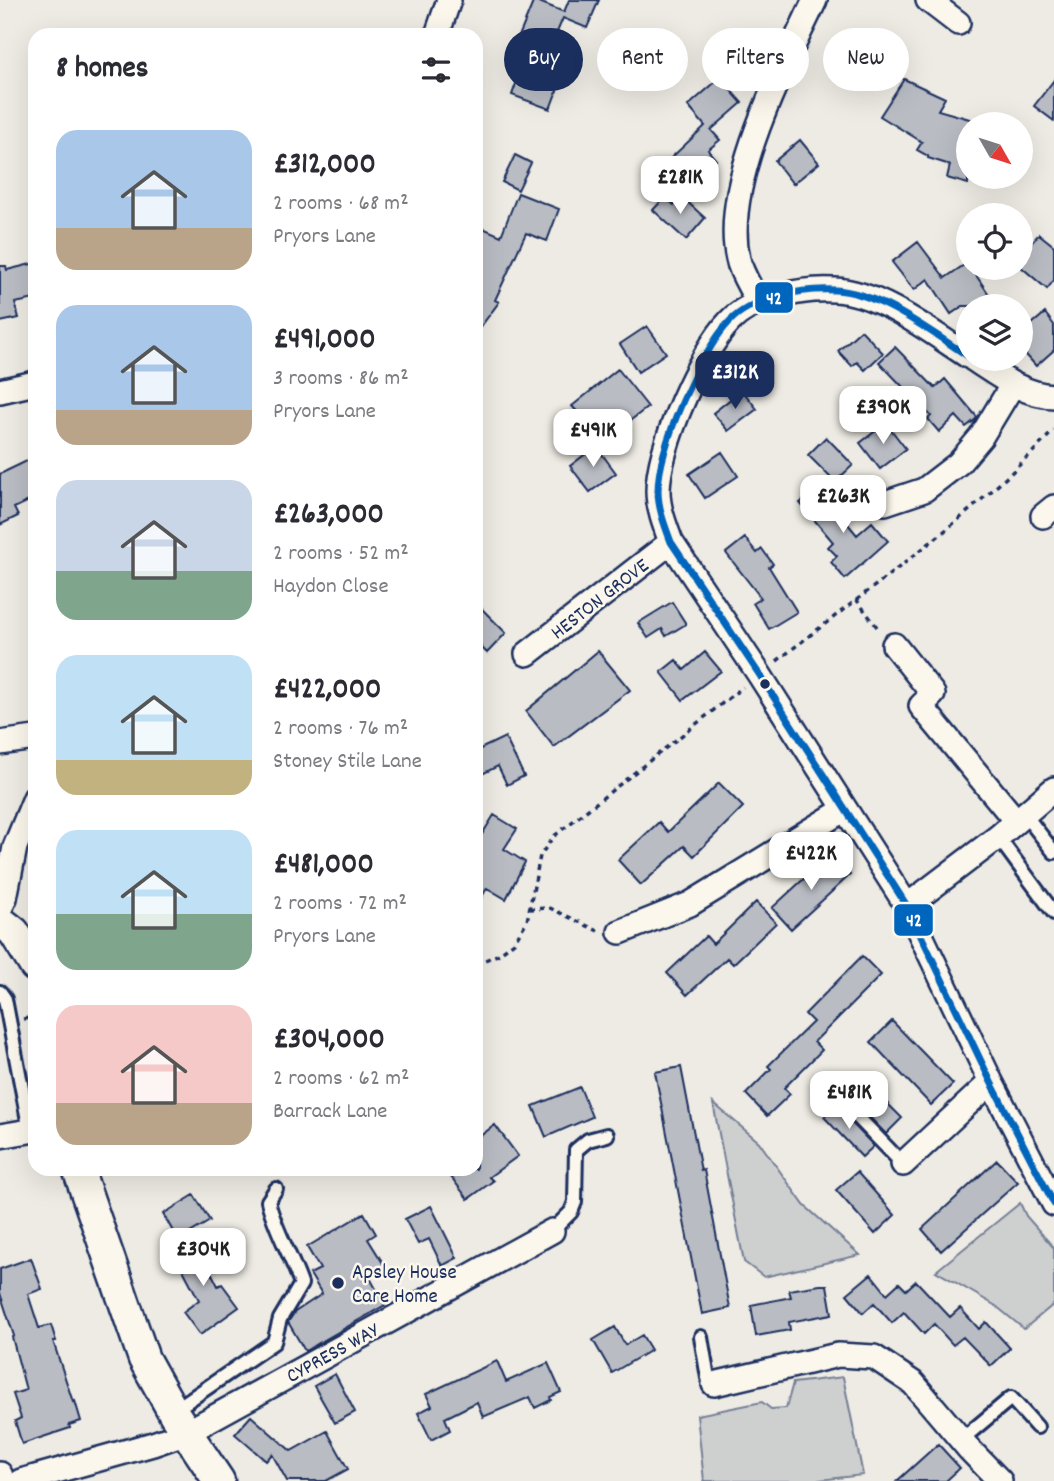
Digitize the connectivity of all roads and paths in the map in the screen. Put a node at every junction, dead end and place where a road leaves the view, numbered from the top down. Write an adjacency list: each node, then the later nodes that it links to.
1 (449, 0): 5 (street)
2 (815, 0): 6 (street)
3 (928, 0): 4 (street)
4 (958, 23)
5 (439, 28)
6 (758, 303): 7 (street); 15 (street)
7 (956, 349)
8 (992, 371): 9 (street)
9 (1013, 384): 12 (street); 14 (street)
10 (28, 385): 11 (street)
11 (0, 391)
12 (1054, 396)
13 (1054, 429): 16 (path)
14 (885, 503)
15 (671, 542): 18 (street, HESTON GROVE); 19 (street)
16 (856, 599): 17 (path); 19 (path)
17 (894, 645): 25 (street)
18 (527, 654)
19 (760, 674): 23 (street); 30 (path)
20 (28, 739): 21 (street)
21 (0, 743)
22 (1054, 789): 25 (street)
23 (845, 809): 28 (street); 33 (street)
24 (28, 815): 29 (street)
25 (1021, 818): 26 (street); 27 (lane)
26 (998, 837): 28 (street); 31 (lane)
27 (1054, 852)
28 (907, 906): 37 (street)
29 (0, 909)
30 (528, 909): 33 (path); 35 (path)
31 (1054, 913)
32 (0, 921): 34 (street)
33 (620, 932)
34 (28, 955)
35 (483, 961)
36 (0, 992): 39 (lane)
37 (991, 1082): 43 (street); 46 (street)
38 (846, 1105): 43 (lane)
39 (28, 1107)
40 (28, 1131): 42 (street)
41 (607, 1135): 47 (lane)
42 (0, 1136)
43 (903, 1164)
44 (80, 1176): 50 (street)
45 (276, 1189): 50 (lane)
46 (1054, 1204)
47 (551, 1231): 50 (street, CYPRESS WAY)
48 (701, 1337): 49 (lane)
49 (714, 1384): 52 (street)
50 (180, 1422): 56 (street, CYPRESS WAY); 57 (street)
51 (1037, 1427): 52 (lane)
52 (961, 1440): 54 (street)
53 (0, 1474): 55 (street)
54 (993, 1479)
55 (3, 1481)
56 (21, 1481)
57 (219, 1481)

